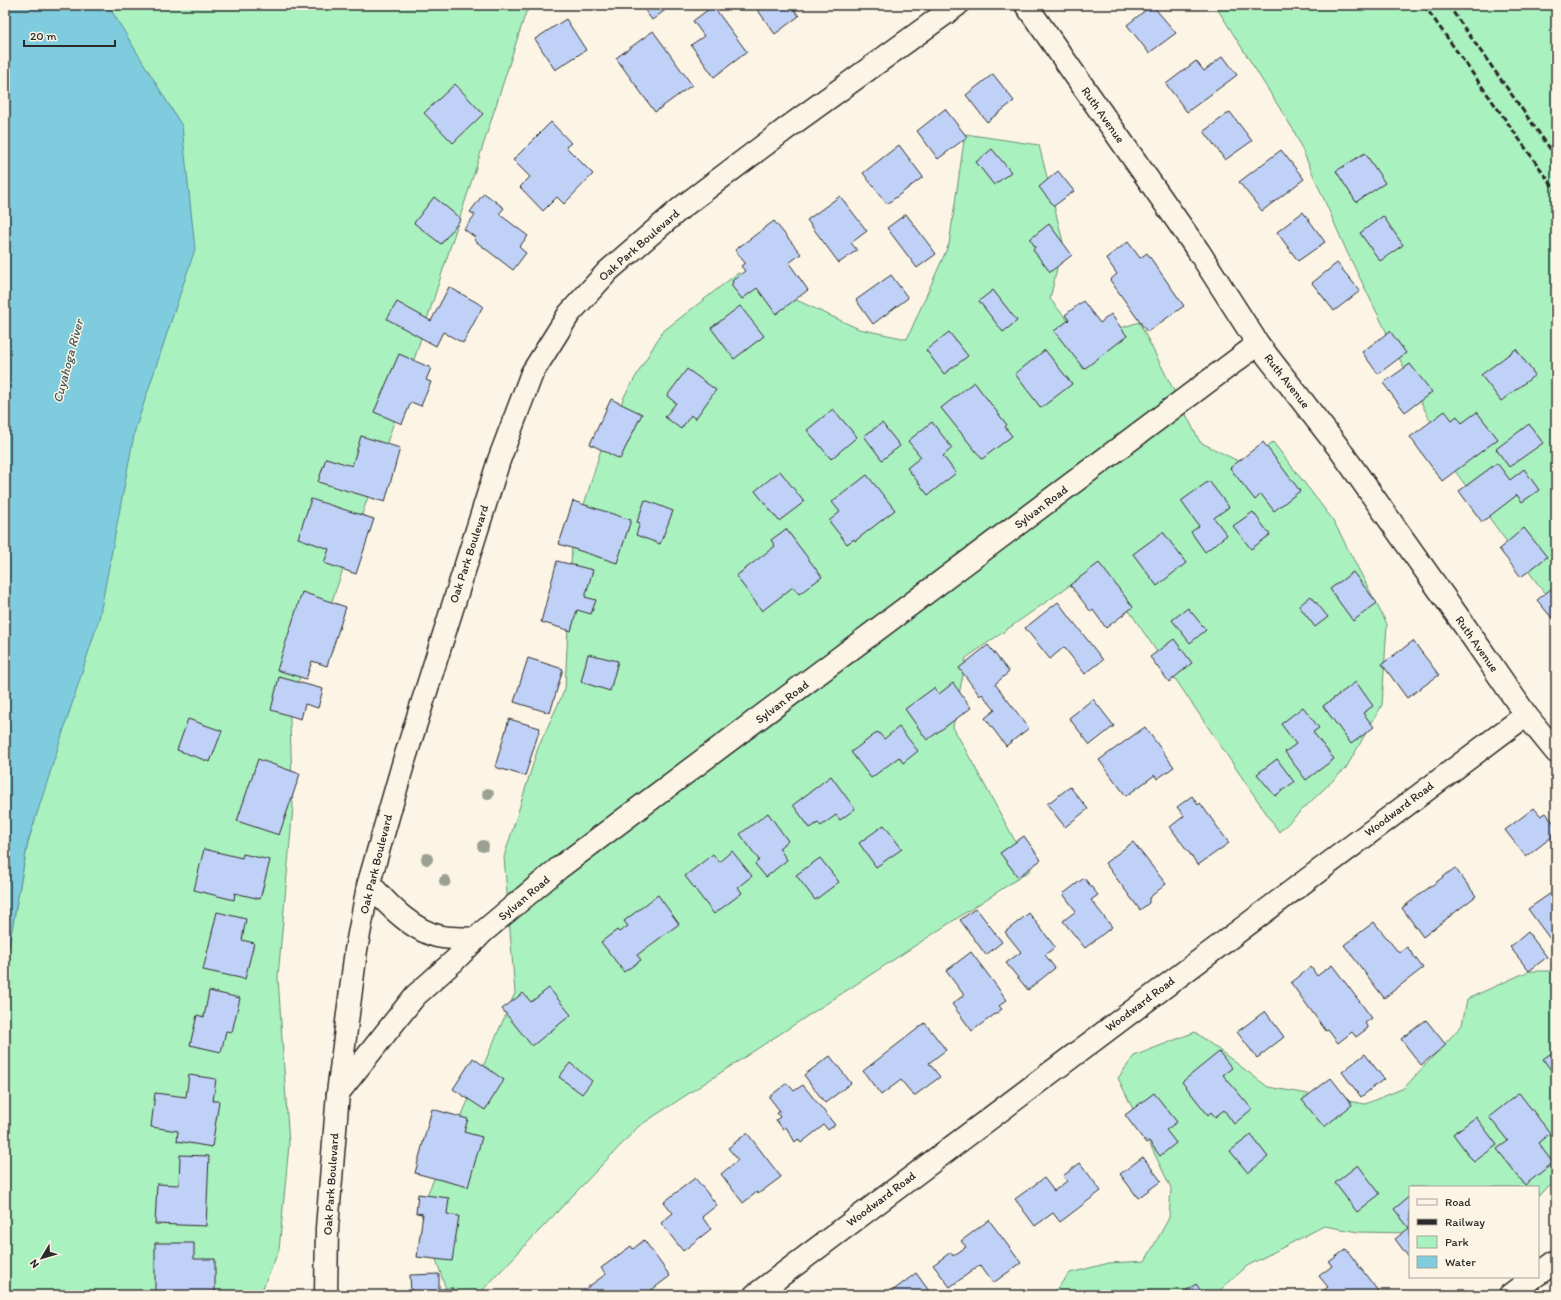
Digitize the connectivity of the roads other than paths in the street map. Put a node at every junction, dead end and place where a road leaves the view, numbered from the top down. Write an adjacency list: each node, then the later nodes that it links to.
1 (957, 5): 6 (street, Oak Park Boulevard)
2 (1026, 5): 3 (street, Ruth Avenue)
3 (1258, 344): 4 (street, Ruth Avenue); 7 (street, Sylvan Road)
4 (1526, 715): 5 (street, Ruth Avenue); 13 (street, Woodward Road)
5 (1556, 752)
6 (369, 883): 7 (street); 8 (street, Oak Park Boulevard)
7 (476, 939): 8 (street, Sylvan Road)
8 (338, 1093): 12 (street, Oak Park Boulevard)
9 (1556, 1260): 10 (street)
10 (1539, 1273)
11 (1533, 1278): 14 (street)
12 (326, 1295)
13 (755, 1295)
14 (1510, 1295)

